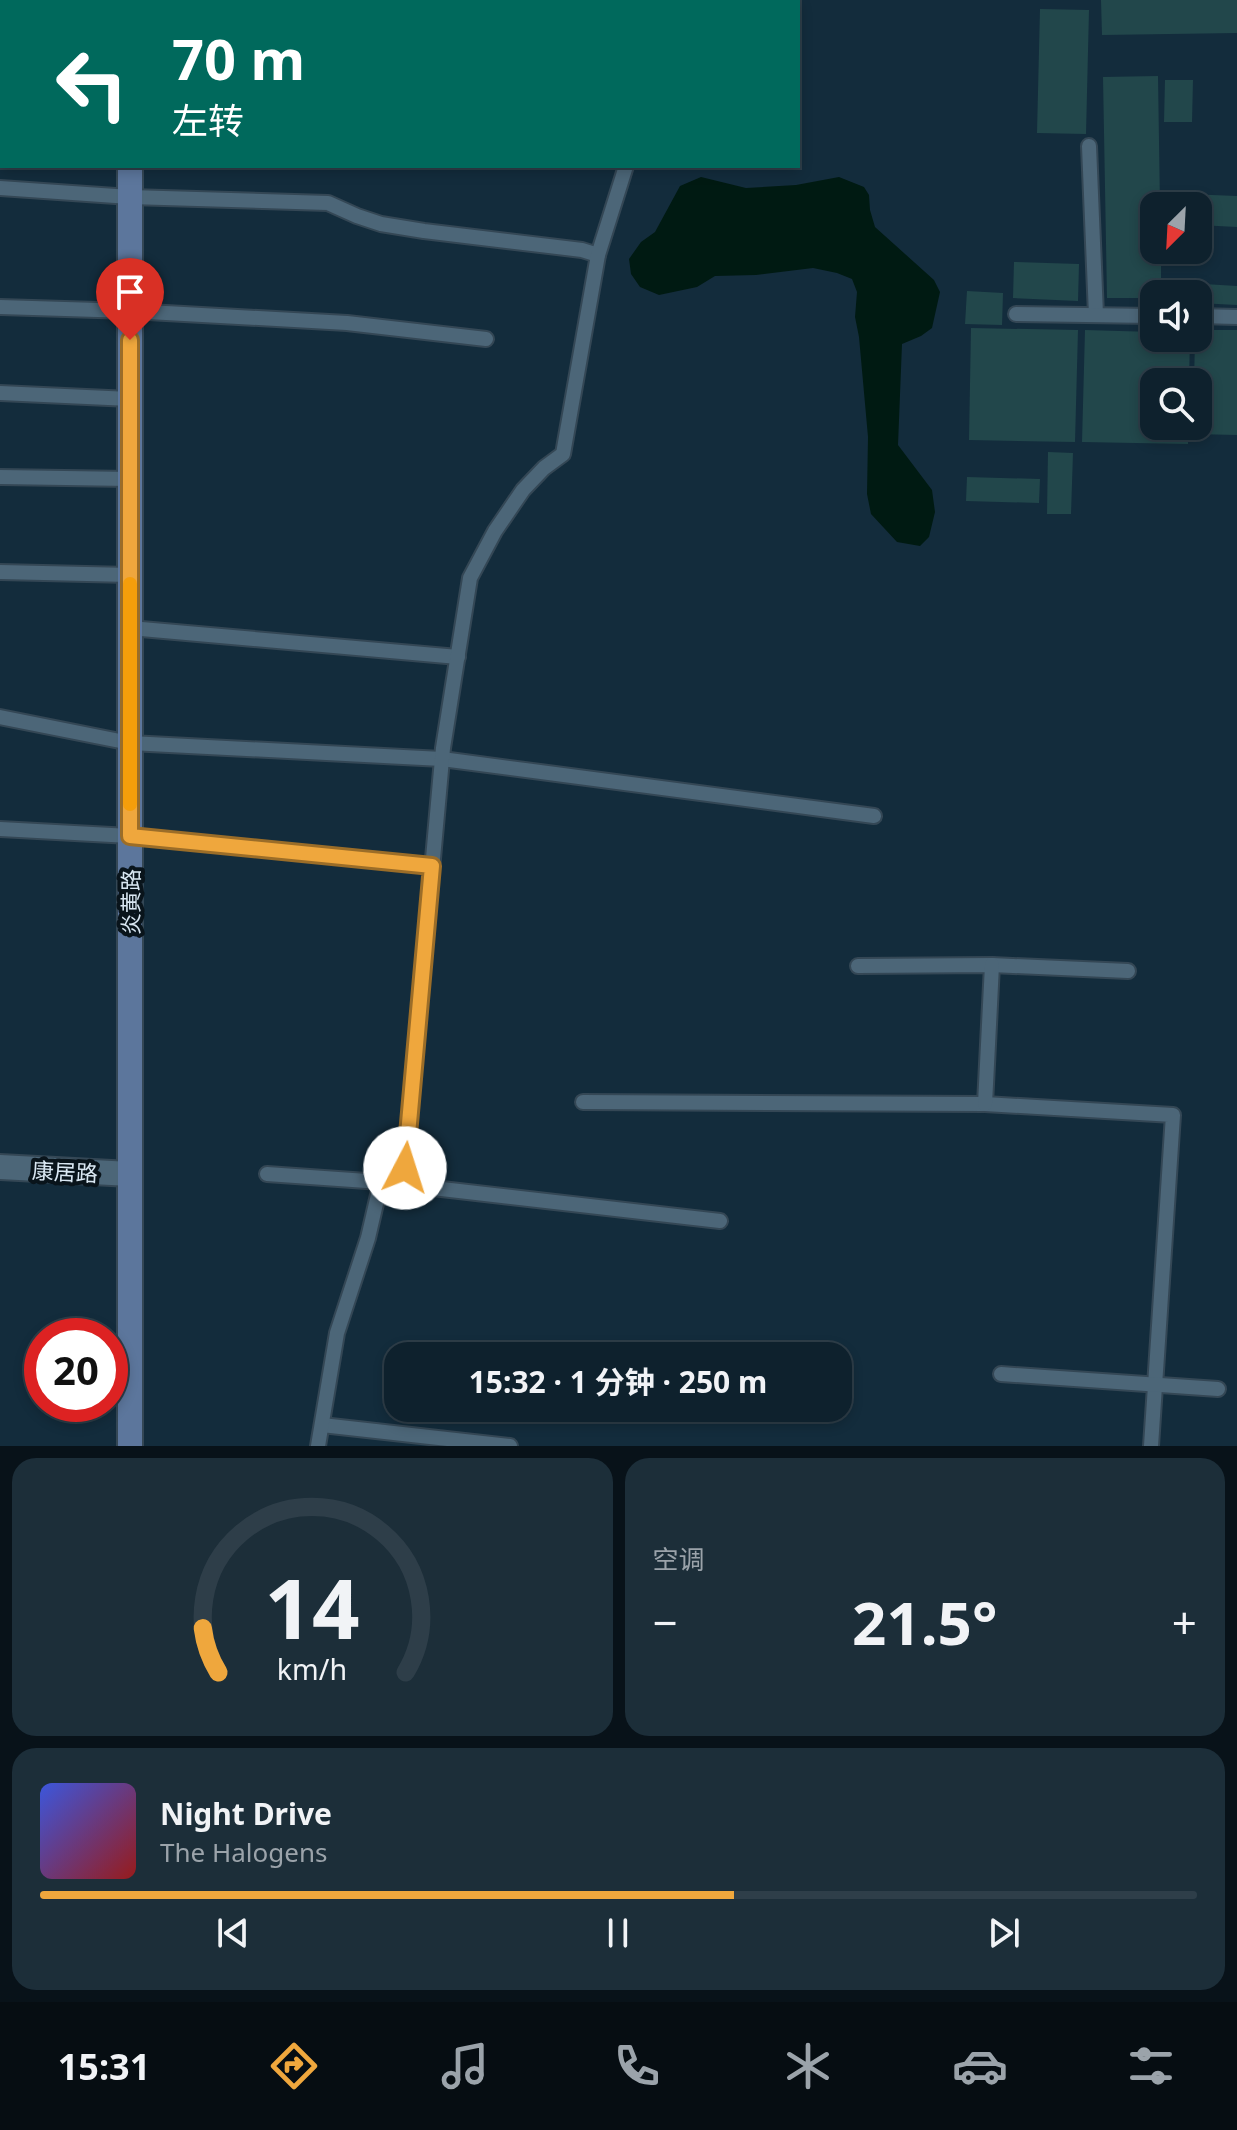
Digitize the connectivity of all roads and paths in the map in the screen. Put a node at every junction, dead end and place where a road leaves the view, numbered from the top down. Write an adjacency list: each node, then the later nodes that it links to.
1 (1089, 146): 10 (lane)
2 (130, 168): 5 (street, 炎黄路)
3 (625, 168): 6 (lane)
4 (0, 188): 5 (lane)
5 (130, 197): 6 (lane); 8 (street, 炎黄路)
6 (598, 255): 22 (lane)
7 (0, 307): 8 (lane)
8 (130, 311): 14 (lane); 16 (street, 炎黄路)
9 (1016, 314): 10 (lane)
10 (1096, 315): 11 (lane)
11 (1140, 316)
12 (1212, 316): 13 (lane)
13 (1237, 317)
14 (486, 339)
15 (0, 393): 16 (lane)
16 (130, 399): 18 (street, 炎黄路)
17 (0, 477): 18 (lane)
18 (130, 479): 20 (street, 炎黄路)
19 (0, 572): 20 (lane)
20 (130, 575): 21 (street, 炎黄路)
21 (130, 628): 22 (lane); 24 (street, 炎黄路)
22 (458, 657): 25 (lane)
23 (0, 717): 24 (lane)
24 (130, 743): 25 (lane); 28 (street, 炎黄路)
25 (442, 759): 26 (lane); 29 (lane)
26 (874, 816)
27 (0, 829): 28 (lane)
28 (130, 836): 29 (lane); 36 (street, 炎黄路)
29 (432, 866): 38 (lane)
30 (992, 965): 31 (lane); 32 (lane); 34 (lane)
31 (858, 966)
32 (1128, 971)
33 (583, 1102): 34 (lane)
34 (985, 1104): 41 (lane)
35 (0, 1167): 36 (street, 康居路)
36 (130, 1174): 44 (street, 炎黄路)
37 (267, 1174): 38 (lane)
38 (381, 1182): 39 (lane); 43 (lane)
39 (720, 1221)
40 (1001, 1374): 41 (lane)
41 (1155, 1385): 42 (lane); 47 (lane)
42 (1218, 1389)
43 (322, 1425): 45 (lane); 46 (lane)
44 (130, 1446)
45 (318, 1446)
46 (510, 1446)
47 (1151, 1446)

